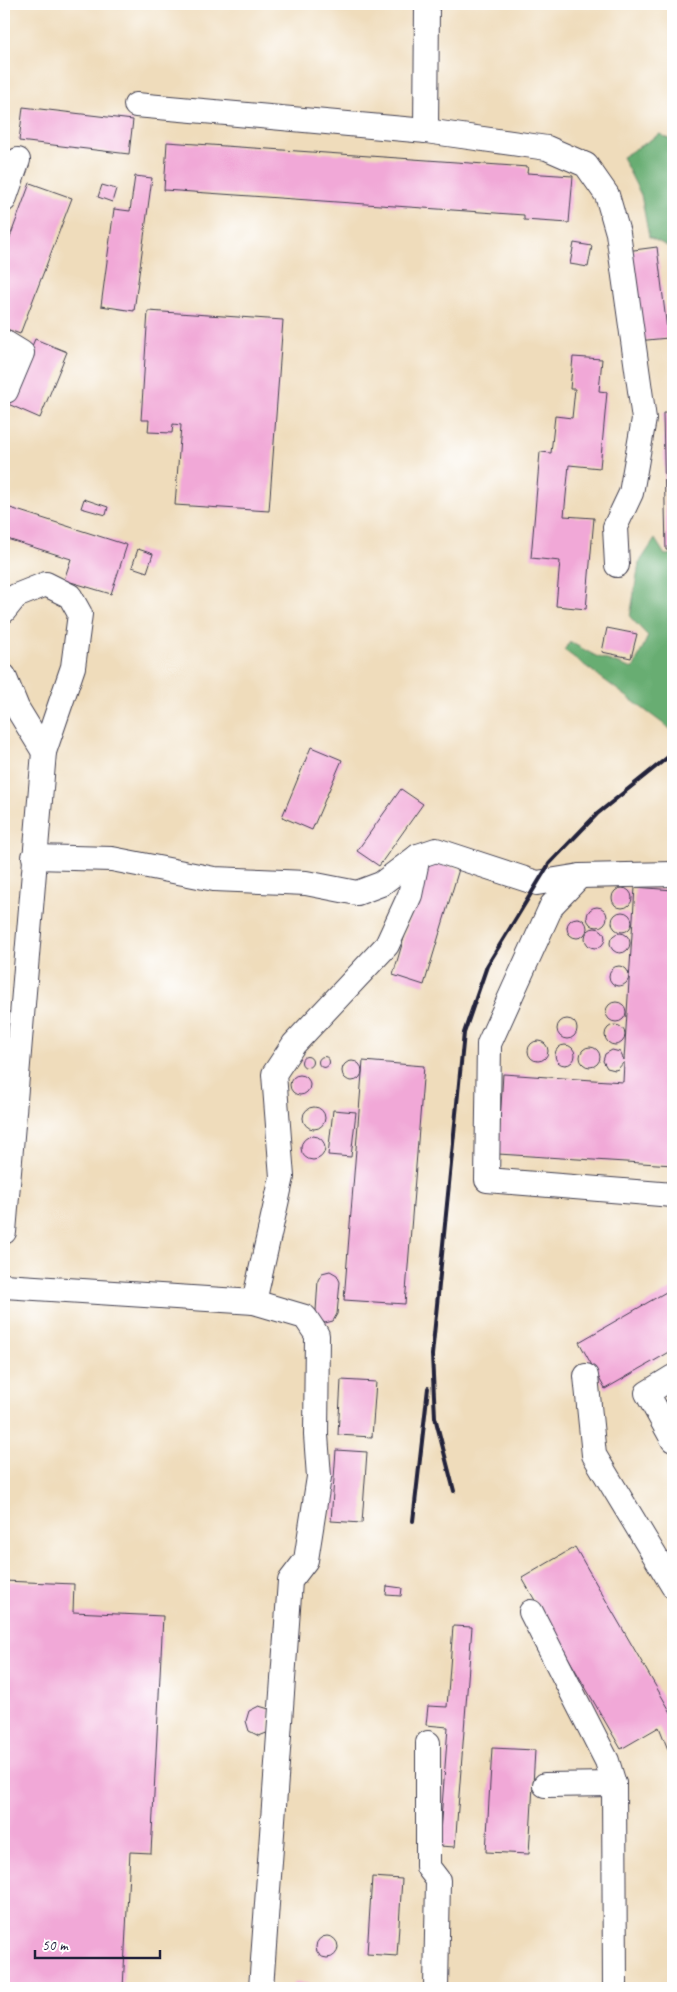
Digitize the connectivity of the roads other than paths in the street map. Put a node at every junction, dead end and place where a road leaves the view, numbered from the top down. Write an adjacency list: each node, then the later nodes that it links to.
1 (428, 4): 3 (lane)
2 (136, 105): 3 (lane)
3 (426, 131): 8 (lane)
4 (18, 160): 5 (lane)
5 (4, 200)
6 (4, 342): 7 (lane)
7 (6, 391)
8 (617, 565)
9 (4, 611): 11 (lane)
10 (4, 676): 11 (lane)
11 (44, 752): 13 (lane)
12 (418, 856): 13 (lane); 15 (lane); 19 (lane)
13 (34, 857): 17 (lane)
14 (673, 874): 15 (lane)
15 (580, 876): 16 (lane)
16 (673, 1195)
17 (4, 1232)
18 (4, 1286): 19 (lane)
19 (254, 1302): 28 (lane)
20 (586, 1376): 23 (lane)
21 (673, 1378): 22 (lane)
22 (673, 1440)
23 (673, 1586)
24 (530, 1612): 26 (lane)
25 (428, 1743): 29 (lane)
26 (614, 1784): 27 (lane); 30 (lane)
27 (545, 1785)
28 (261, 1988)
29 (436, 1988)
30 (615, 1988)

